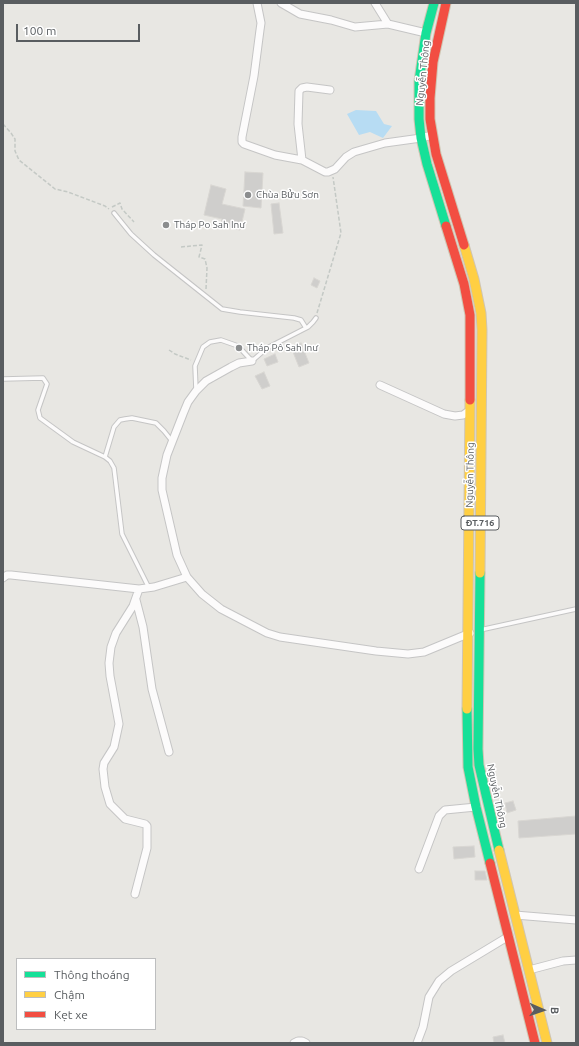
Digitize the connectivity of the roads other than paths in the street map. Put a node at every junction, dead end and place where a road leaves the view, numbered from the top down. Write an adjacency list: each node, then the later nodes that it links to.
1 (257, 3): 11 (street)
2 (281, 3): 6 (street)
3 (375, 3): 6 (street)
4 (434, 3): 7 (main road, Nguyễn Thông / ĐT.716)
5 (446, 3): 9 (main road, Nguyễn Thông / ĐT.716)
6 (388, 24): 7 (street)
7 (426, 33): 10 (main road, Nguyễn Thông / ĐT.716)
8 (330, 90): 11 (street)
9 (432, 135): 10 (street); 28 (main road, Nguyễn Thông / ĐT.716)
10 (421, 138): 11 (street); 19 (main road, Nguyễn Thông / ĐT.716)
11 (302, 160)
12 (114, 213): 14 (lane)
13 (316, 318): 14 (lane)
14 (306, 328): 15 (lane)
15 (252, 360): 18 (street); 18 (lane)
16 (3, 379): 21 (lane)
17 (380, 385): 19 (street)
18 (196, 391): 20 (street)
19 (470, 410): 29 (main road, Nguyễn Thông / ĐT.716)
20 (172, 441): 21 (lane); 22 (street)
21 (105, 457): 24 (lane)
22 (187, 577): 24 (street); 29 (street)
23 (3, 578): 25 (street)
24 (149, 588): 25 (street)
25 (139, 589): 26 (street)
26 (136, 600): 30 (street); 33 (street)
27 (576, 609): 28 (lane)
28 (479, 631): 29 (street); 34 (main road, Nguyễn Thông / ĐT.716)
29 (467, 633): 31 (main road, Nguyễn Thông / ĐT.716)
30 (169, 752)
31 (476, 807): 32 (street); 36 (main road, Nguyễn Thông / ĐT.716)
32 (419, 869)
33 (135, 894)
34 (515, 915): 35 (street); 38 (main road, Nguyễn Thông / ĐT.716)
35 (576, 920)
36 (509, 936): 41 (street); 42 (main road, Nguyễn Thông / ĐT.716)
37 (576, 960): 38 (street)
38 (529, 970): 43 (main road, Nguyễn Thông / ĐT.716)
39 (294, 1043): 40 (street)
40 (306, 1043)
41 (417, 1043)
42 (535, 1043)
43 (547, 1043)

